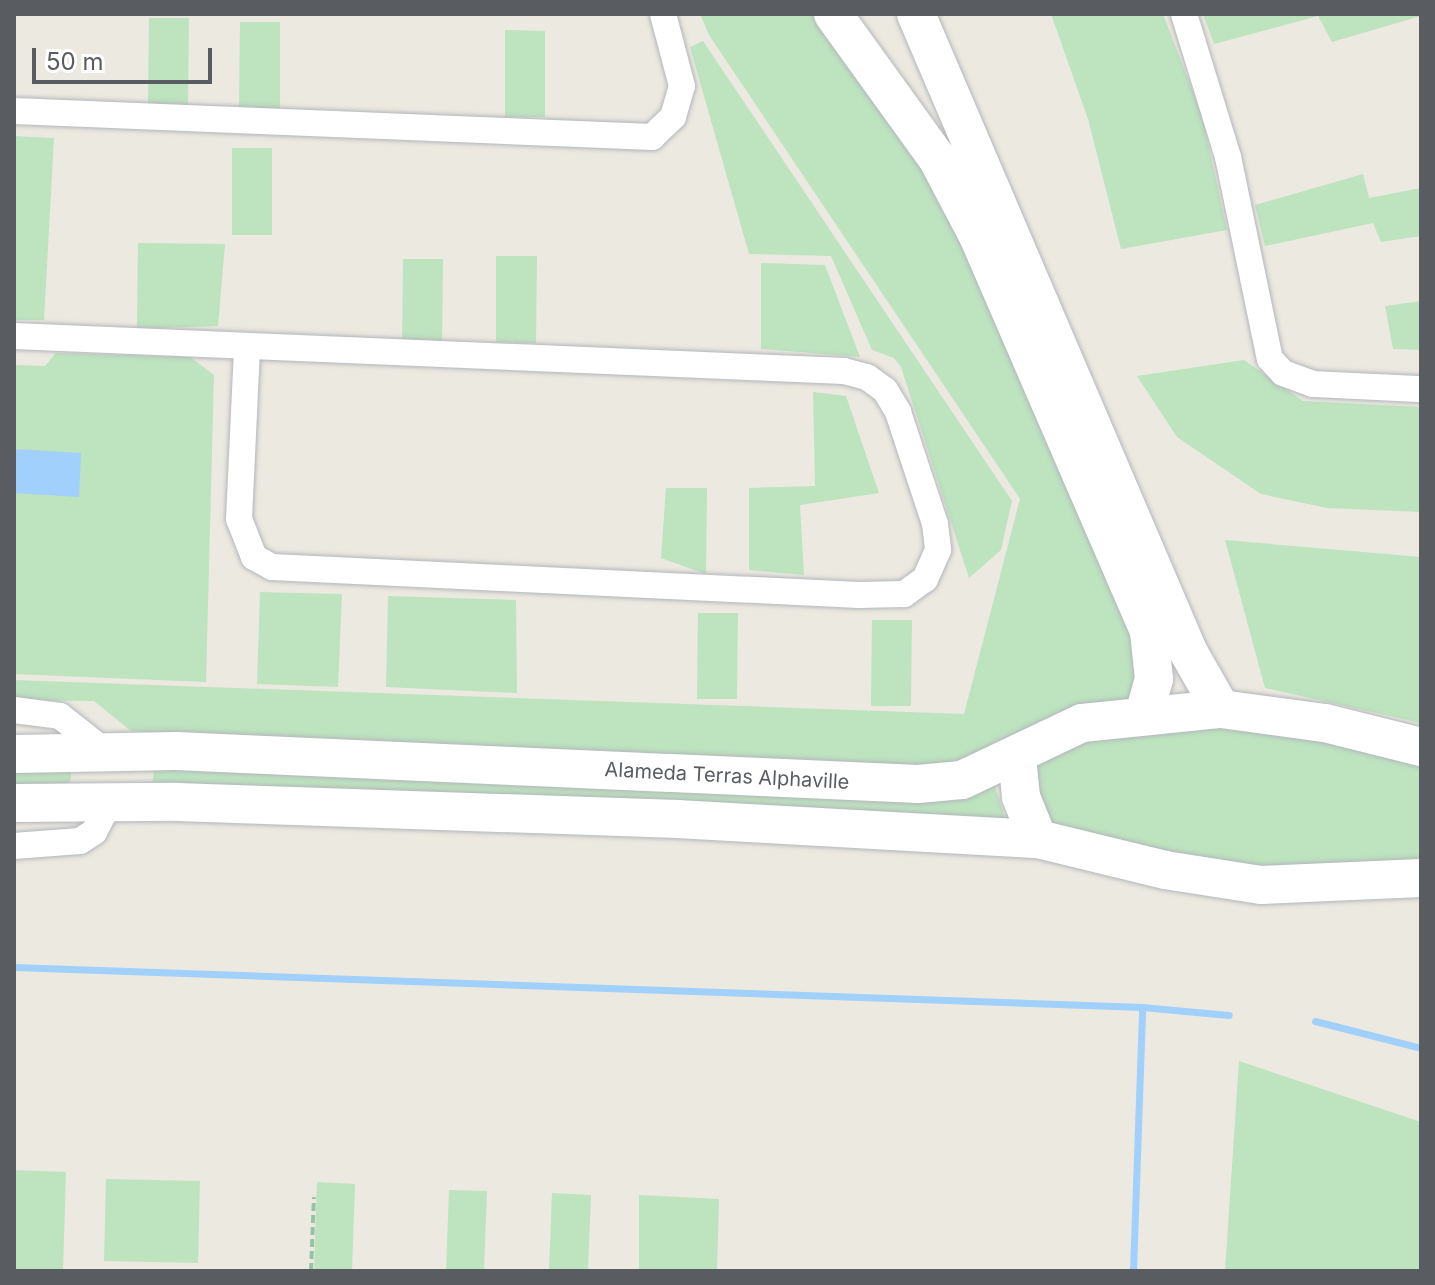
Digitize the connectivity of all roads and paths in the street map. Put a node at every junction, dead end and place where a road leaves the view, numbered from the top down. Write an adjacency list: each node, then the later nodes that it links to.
1 (663, 14): 5 (street)
2 (833, 14): 11 (street)
3 (916, 14): 9 (street)
4 (1184, 14): 8 (street)
5 (14, 111)
6 (14, 336): 7 (street)
7 (247, 347): 7 (street)
8 (1421, 389)
9 (1221, 709): 11 (street, Alameda Terras Alphaville); 12 (street, Alameda Terras Alphaville)
10 (14, 710): 13 (street)
11 (1144, 713): 15 (street, Alameda Terras Alphaville)
12 (1421, 747)
13 (107, 753): 14 (street, Alameda Terras Alphaville); 15 (street, Alameda Terras Alphaville); 16 (street)
14 (14, 754)
15 (1017, 758): 18 (street)
16 (110, 802): 17 (street); 18 (street); 19 (street)
17 (14, 803)
18 (1038, 839): 20 (street)
19 (14, 846)
20 (1421, 878)
21 (314, 1197): 22 (path)
22 (311, 1271)

